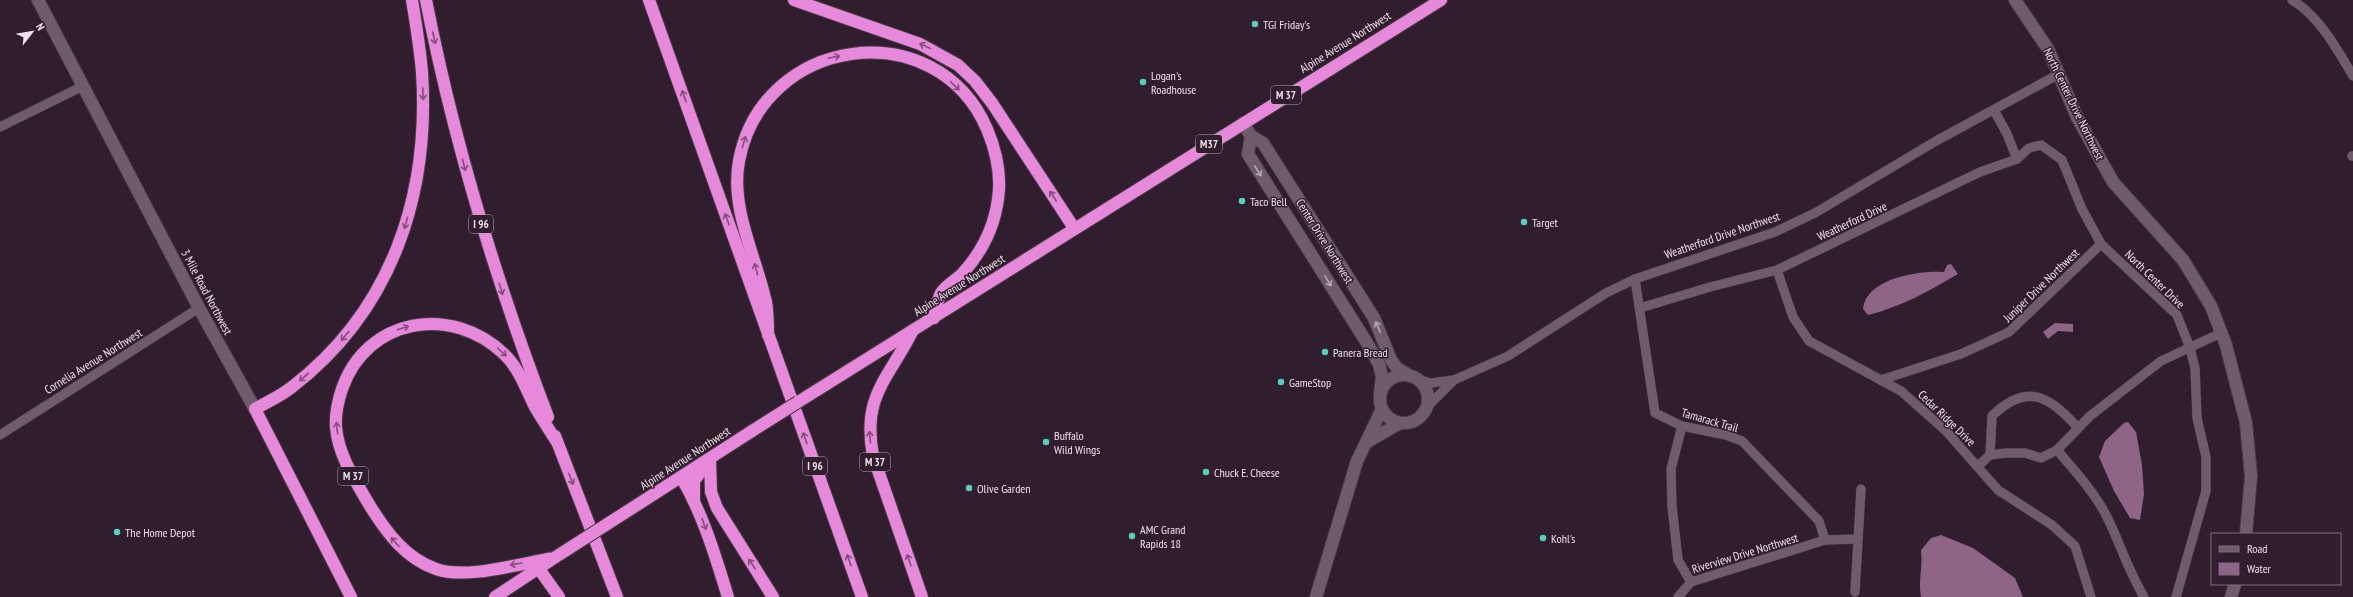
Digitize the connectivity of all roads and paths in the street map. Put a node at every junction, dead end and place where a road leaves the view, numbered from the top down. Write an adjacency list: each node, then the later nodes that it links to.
1 (38, 0): 12 (street, 3 Mile Road Northwest)
2 (412, 0): 35 (highway, one-way to 35)
3 (426, 0): 41 (highway, I 96, one-way to 41)
4 (649, 0): 28 (highway, I 96, one-way to 4)
5 (794, 0): 19 (highway, one-way to 5)
6 (1441, 0): 14 (highway, Alpine Avenue Northwest / M 37)
7 (2015, 0): 10 (street, North Center Drive Northwest)
8 (2292, 0): 9 (street)
9 (2303, 3): 11 (street)
10 (2059, 74): 13 (street, Weatherford Drive Northwest); 27 (street, North Center Drive Northwest)
11 (2353, 76)
12 (83, 86): 15 (street); 23 (street, 3 Mile Road Northwest)
13 (1994, 110): 17 (street); 22 (street, Weatherford Drive Northwest)
14 (1243, 123): 16 (street); 18 (highway, Alpine Avenue Northwest / M37)
15 (0, 127)
16 (1251, 136): 30 (street, Center Drive Northwest, one-way to 16); 33 (street, Center Drive Northwest, one-way to 33)
17 (2017, 159): 20 (street, North Center Drive); 21 (street, Weatherford Drive)
18 (1176, 165): 19 (highway, Alpine Avenue Northwest / M 37)
19 (1074, 228): 25 (highway, Alpine Avenue Northwest / M 37)
20 (2101, 244): 29 (street, North Center Drive); 32 (street, Juniper Drive Northwest)
21 (1777, 270): 24 (street, Weatherford Drive); 32 (street, Cedar Ridge Drive)
22 (1634, 279): 24 (street, Tamarack Trail); 31 (street, Weatherford Drive Northwest)
23 (200, 308): 35 (street, 3 Mile Road Northwest); 40 (street, Cornelia Avenue Northwest)
24 (1640, 308): 38 (street, Tamarack Trail)
25 (934, 318): 26 (highway, Alpine Avenue Northwest / M 37); 28 (highway, one-way to 25)
26 (913, 331): 45 (highway, Alpine Avenue Northwest / M 37, bridge); 65 (highway, M 37, one-way to 26)
27 (2221, 333): 29 (street); 50 (street, North Center Drive Northwest)
28 (768, 335): 64 (highway, I 96, one-way to 28)
29 (2190, 348): 39 (street); 70 (street, North Center Drive)
30 (1414, 377): 31 (street, Weatherford Drive Northwest); 33 (street); 34 (street)
31 (1454, 380): 34 (street, Weatherford Drive Northwest)
32 (1881, 380): 46 (street, Cedar Ridge Drive)
33 (1380, 394): 36 (street)
34 (1426, 408): 37 (street)
35 (255, 409): 58 (highway, 3 Mile Road Northwest)
36 (1382, 409): 37 (street); 42 (street)
37 (1400, 423): 42 (street)
38 (1682, 426): 52 (street, Tamarack Trail); 55 (street)
39 (2078, 428): 43 (street); 44 (street)
40 (0, 435)
41 (557, 442): 53 (highway, M 37, one-way to 41); 61 (highway, I 96, one-way to 61)
42 (1366, 442): 66 (street)
43 (2057, 450): 44 (street); 69 (street)
44 (1990, 455): 46 (street)
45 (710, 459): 47 (highway, Alpine Avenue Northwest / M 37); 49 (highway); 63 (highway, one-way to 45)
46 (1978, 466): 68 (street, Cedar Ridge Drive)
47 (681, 477): 49 (highway); 53 (highway, Alpine Avenue Northwest / M 37, bridge)
48 (1861, 489): 51 (street)
49 (694, 499): 62 (highway, one-way to 62)
50 (2246, 533)
51 (1857, 539): 52 (street, Riverview Drive Northwest); 57 (street)
52 (1825, 540): 55 (street, Riverview Drive Northwest)
53 (554, 558): 54 (highway, Alpine Avenue Northwest)
54 (539, 568): 59 (highway, Alpine Avenue Northwest); 60 (highway)
55 (1691, 582): 67 (street, Riverview Drive Northwest)
56 (2235, 585): 71 (street)
57 (1855, 592)
58 (351, 597)
59 (495, 597)
60 (559, 597)
61 (617, 597)
62 (728, 597)
63 (773, 597)
64 (862, 597)
65 (922, 597)
66 (1316, 597)
67 (1678, 597)
68 (2091, 597)
69 (2144, 597)
70 (2176, 597)
71 (2231, 597)

